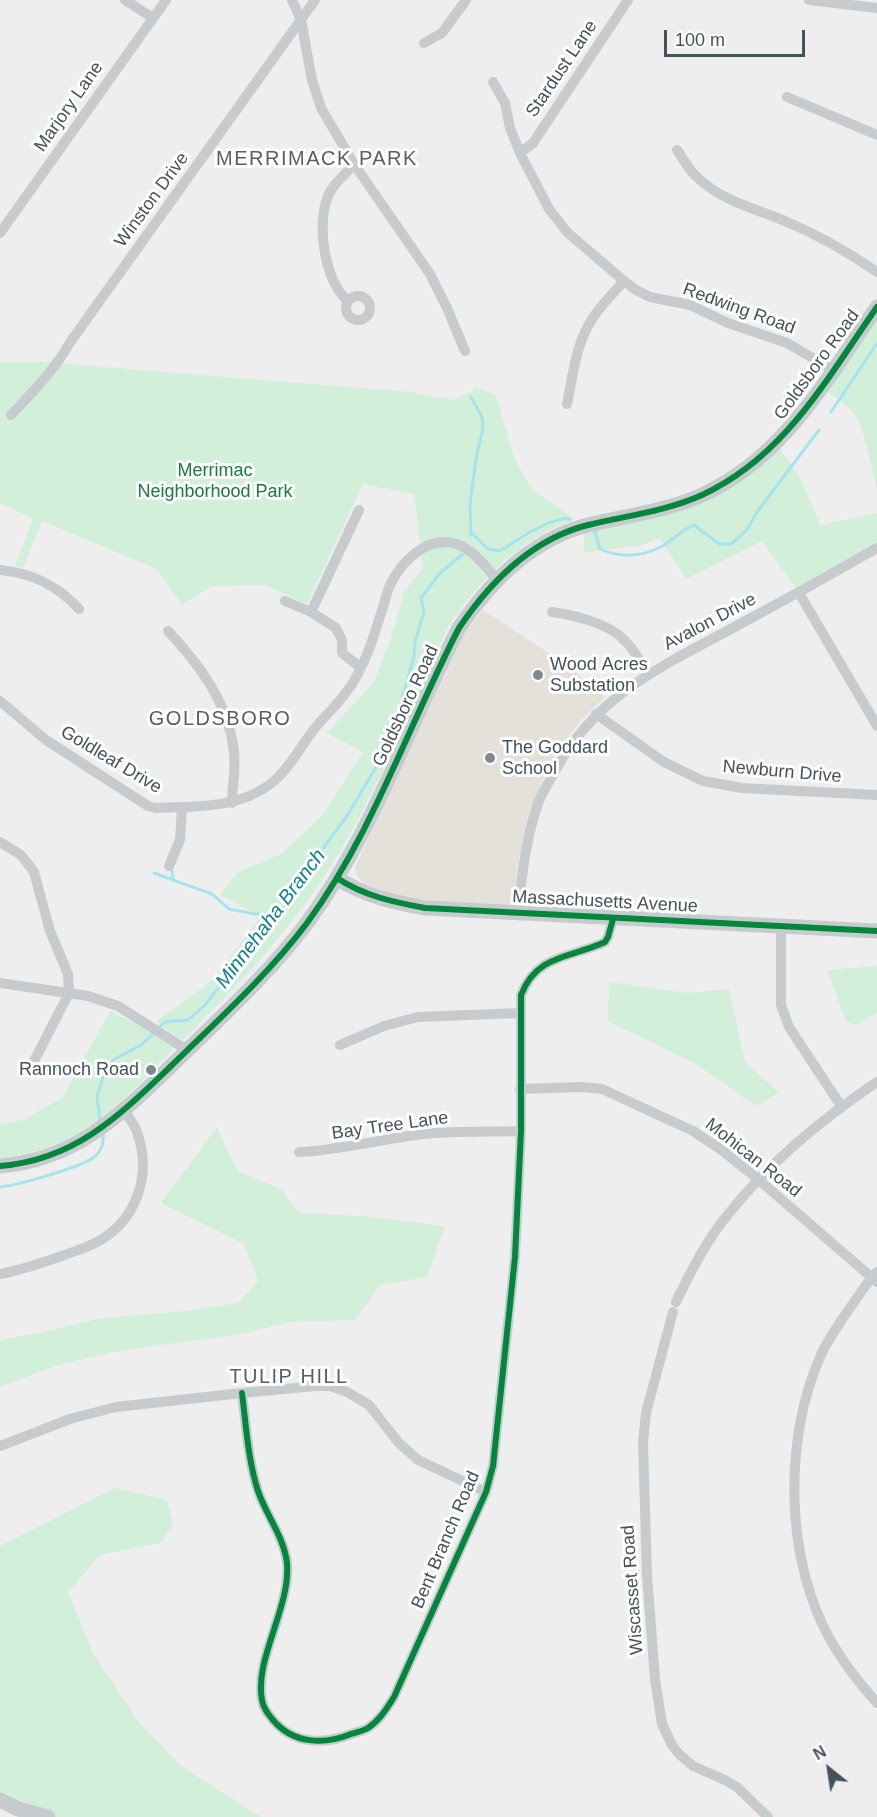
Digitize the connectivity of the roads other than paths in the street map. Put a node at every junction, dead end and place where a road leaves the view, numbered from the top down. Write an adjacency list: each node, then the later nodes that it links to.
1 (125, 0): 9 (street)
2 (166, 0): 9 (street, Marjory Lane)
3 (292, 0): 10 (street)
4 (315, 0): 10 (street, Winston Drive)
5 (466, 0): 11 (street)
6 (628, 0): 16 (street, Stardust Lane)
7 (809, 0): 8 (street)
8 (877, 8)
9 (153, 18): 18 (street, Marjory Lane)
10 (302, 20): 17 (street); 26 (street, Winston Drive)
11 (424, 43)
12 (493, 82): 16 (street, Redwing Road)
13 (787, 98): 14 (street)
14 (877, 135)
15 (678, 150): 19 (street)
16 (520, 153): 20 (street, Redwing Road)
17 (354, 164): 21 (street); 23 (street)
18 (0, 233)
19 (877, 272)
20 (624, 281): 24 (street, Redwing Road); 25 (street)
21 (348, 301)
22 (877, 307): 24 (main road, Goldsboro Road)
23 (465, 351)
24 (833, 370): 30 (main road, Goldsboro Road)
25 (567, 404)
26 (11, 415)
27 (359, 510): 34 (street)
28 (877, 548): 31 (street, Avalon Drive)
29 (0, 570): 33 (street)
30 (497, 580): 37 (street, Goldleaf Drive); 47 (main road, Goldsboro Road)
31 (799, 593): 38 (street, Avalon Drive); 41 (street)
32 (285, 602): 34 (street)
33 (79, 609)
34 (311, 612): 37 (street)
35 (552, 612): 38 (street)
36 (168, 631): 43 (street)
37 (360, 667): 43 (street, Goldleaf Drive)
38 (648, 674): 40 (street, Avalon Drive)
39 (0, 701): 44 (street, Goldleaf Drive)
40 (596, 714): 42 (street, Newburn Drive); 48 (street, Avalon Drive)
41 (877, 726)
42 (877, 795)
43 (232, 803): 44 (street, Goldleaf Drive)
44 (182, 807): 46 (street)
45 (0, 842): 53 (street)
46 (169, 866)
47 (336, 878): 48 (main road, Massachusetts Avenue); 56 (main road, Goldsboro Road)
48 (518, 912): 49 (main road, Massachusetts Avenue)
49 (613, 919): 50 (main road, Massachusetts Avenue); 54 (street, Bent Branch Road)
50 (781, 927): 51 (main road, Massachusetts Avenue); 60 (street)
51 (877, 931)
52 (0, 983): 53 (street)
53 (69, 993): 56 (street); 57 (street)
54 (519, 1013): 55 (street); 59 (street, Bent Branch Road)
55 (340, 1045)
56 (187, 1050): 61 (main road, Goldsboro Road)
57 (33, 1063)
58 (877, 1082): 60 (street, Wiscasset Road)
59 (520, 1089): 62 (street, Bent Branch Road); 65 (street, Mohican Road)
60 (841, 1106): 65 (street, Wiscasset Road)
61 (124, 1111): 64 (main road, Goldsboro Road); 66 (street)
62 (521, 1131): 63 (street, Bay Tree Lane); 70 (street, Bent Branch Road)
63 (300, 1152)
64 (0, 1166)
65 (759, 1180): 67 (street, Mohican Road); 74 (street, Wiscasset Road)
66 (0, 1274)
67 (875, 1277): 71 (street)
68 (242, 1393): 69 (street); 70 (street); 70 (street, Bent Branch Road)
69 (0, 1446)
70 (486, 1492)
71 (877, 1703)
72 (0, 1800): 73 (main road)
73 (48, 1817)
74 (768, 1817)

